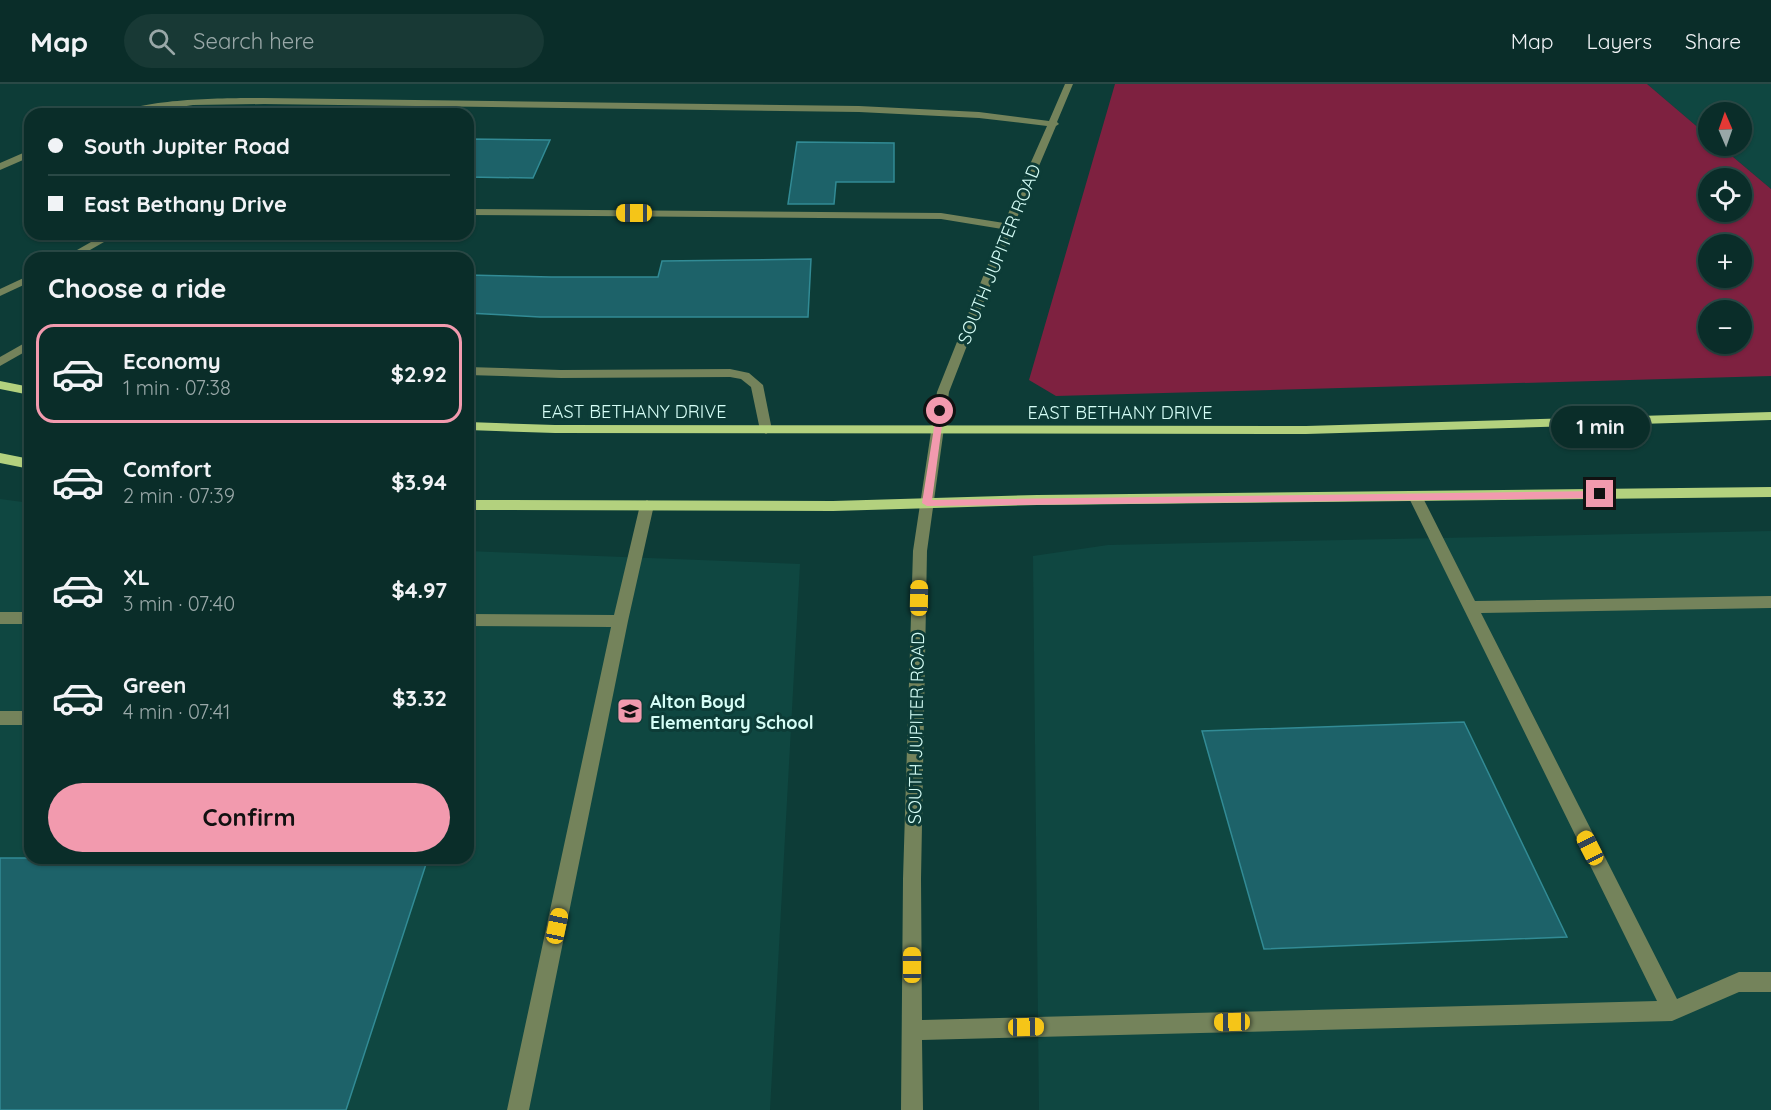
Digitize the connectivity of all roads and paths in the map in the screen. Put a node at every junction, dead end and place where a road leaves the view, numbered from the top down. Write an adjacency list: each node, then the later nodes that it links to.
1 (1069, 84): 3 (street, SOUTH JUPITER ROAD)
2 (143, 108): 3 (street)
3 (1054, 124): 7 (street, SOUTH JUPITER ROAD)
4 (24, 156): 5 (street)
5 (0, 167)
6 (474, 212): 7 (street)
7 (1008, 227): 20 (street, SOUTH JUPITER ROAD)
8 (102, 240): 9 (street)
9 (79, 252)
10 (24, 281): 11 (street)
11 (0, 293)
12 (24, 348): 13 (street)
13 (0, 362)
14 (474, 371): 19 (street)
15 (0, 385): 16 (main road)
16 (24, 390)
17 (1771, 416): 20 (main road, EAST BETHANY DRIVE)
18 (474, 426): 19 (main road, EAST BETHANY DRIVE)
19 (766, 430): 20 (main road, EAST BETHANY DRIVE)
20 (938, 430): 25 (street, SOUTH JUPITER ROAD)
21 (0, 458): 22 (main road)
22 (24, 463)
23 (1771, 492): 24 (main road)
24 (1415, 496): 25 (main road); 29 (street)
25 (927, 503): 27 (main road); 38 (street, SOUTH JUPITER ROAD)
26 (474, 505): 27 (main road)
27 (647, 505): 33 (street)
28 (1771, 602): 29 (street)
29 (1470, 607): 37 (street)
30 (0, 618): 31 (street)
31 (24, 618)
32 (474, 620): 33 (street)
33 (620, 621): 39 (street)
34 (0, 718): 35 (street)
35 (24, 718)
36 (1771, 982): 37 (street)
37 (1672, 1011): 38 (street)
38 (912, 1030): 40 (street, SOUTH JUPITER ROAD)
39 (518, 1110)
40 (912, 1110)

